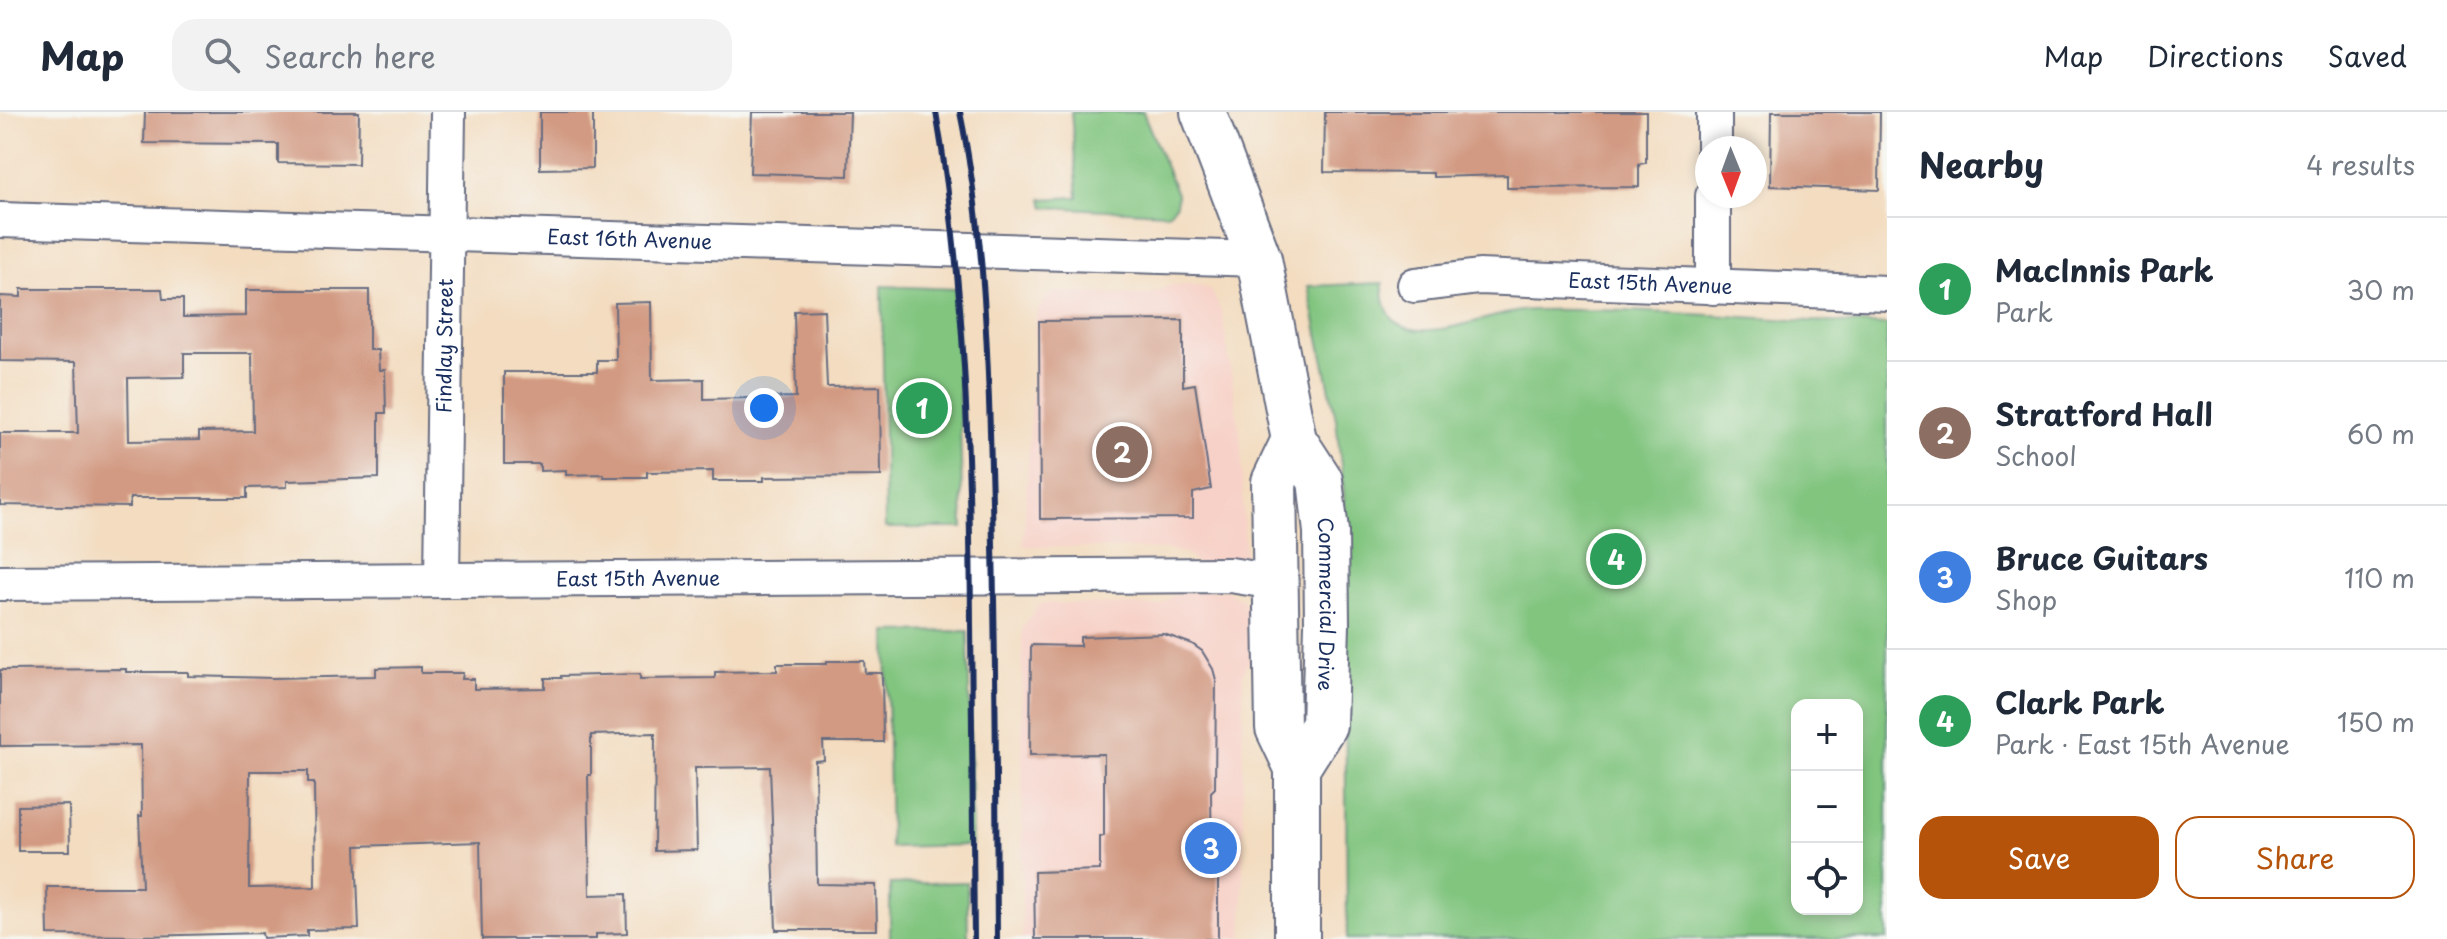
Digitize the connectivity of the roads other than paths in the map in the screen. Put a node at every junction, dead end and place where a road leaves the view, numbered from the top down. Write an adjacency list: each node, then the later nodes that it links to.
1 (448, 112): 7 (street, Findlay Street)
2 (1203, 112): 8 (street, Commercial Drive)
3 (1714, 112): 4 (street)
4 (1714, 136)
5 (1713, 208): 10 (street)
6 (0, 220): 7 (street, East 16th Avenue)
7 (448, 234): 8 (street, East 16th Avenue); 13 (street, Findlay Street)
8 (1259, 259): 12 (street, Commercial Drive)
9 (1415, 285): 10 (street, East 15th Avenue)
10 (1713, 287): 11 (street, East 15th Avenue)
11 (1887, 293)
12 (1294, 440): 14 (street); 16 (street, Commercial Drive)
13 (442, 580): 14 (street, East 15th Avenue); 15 (street, East 15th Avenue)
14 (1275, 582): 16 (street)
15 (0, 583)
16 (1297, 768): 17 (street)
17 (1297, 939)

